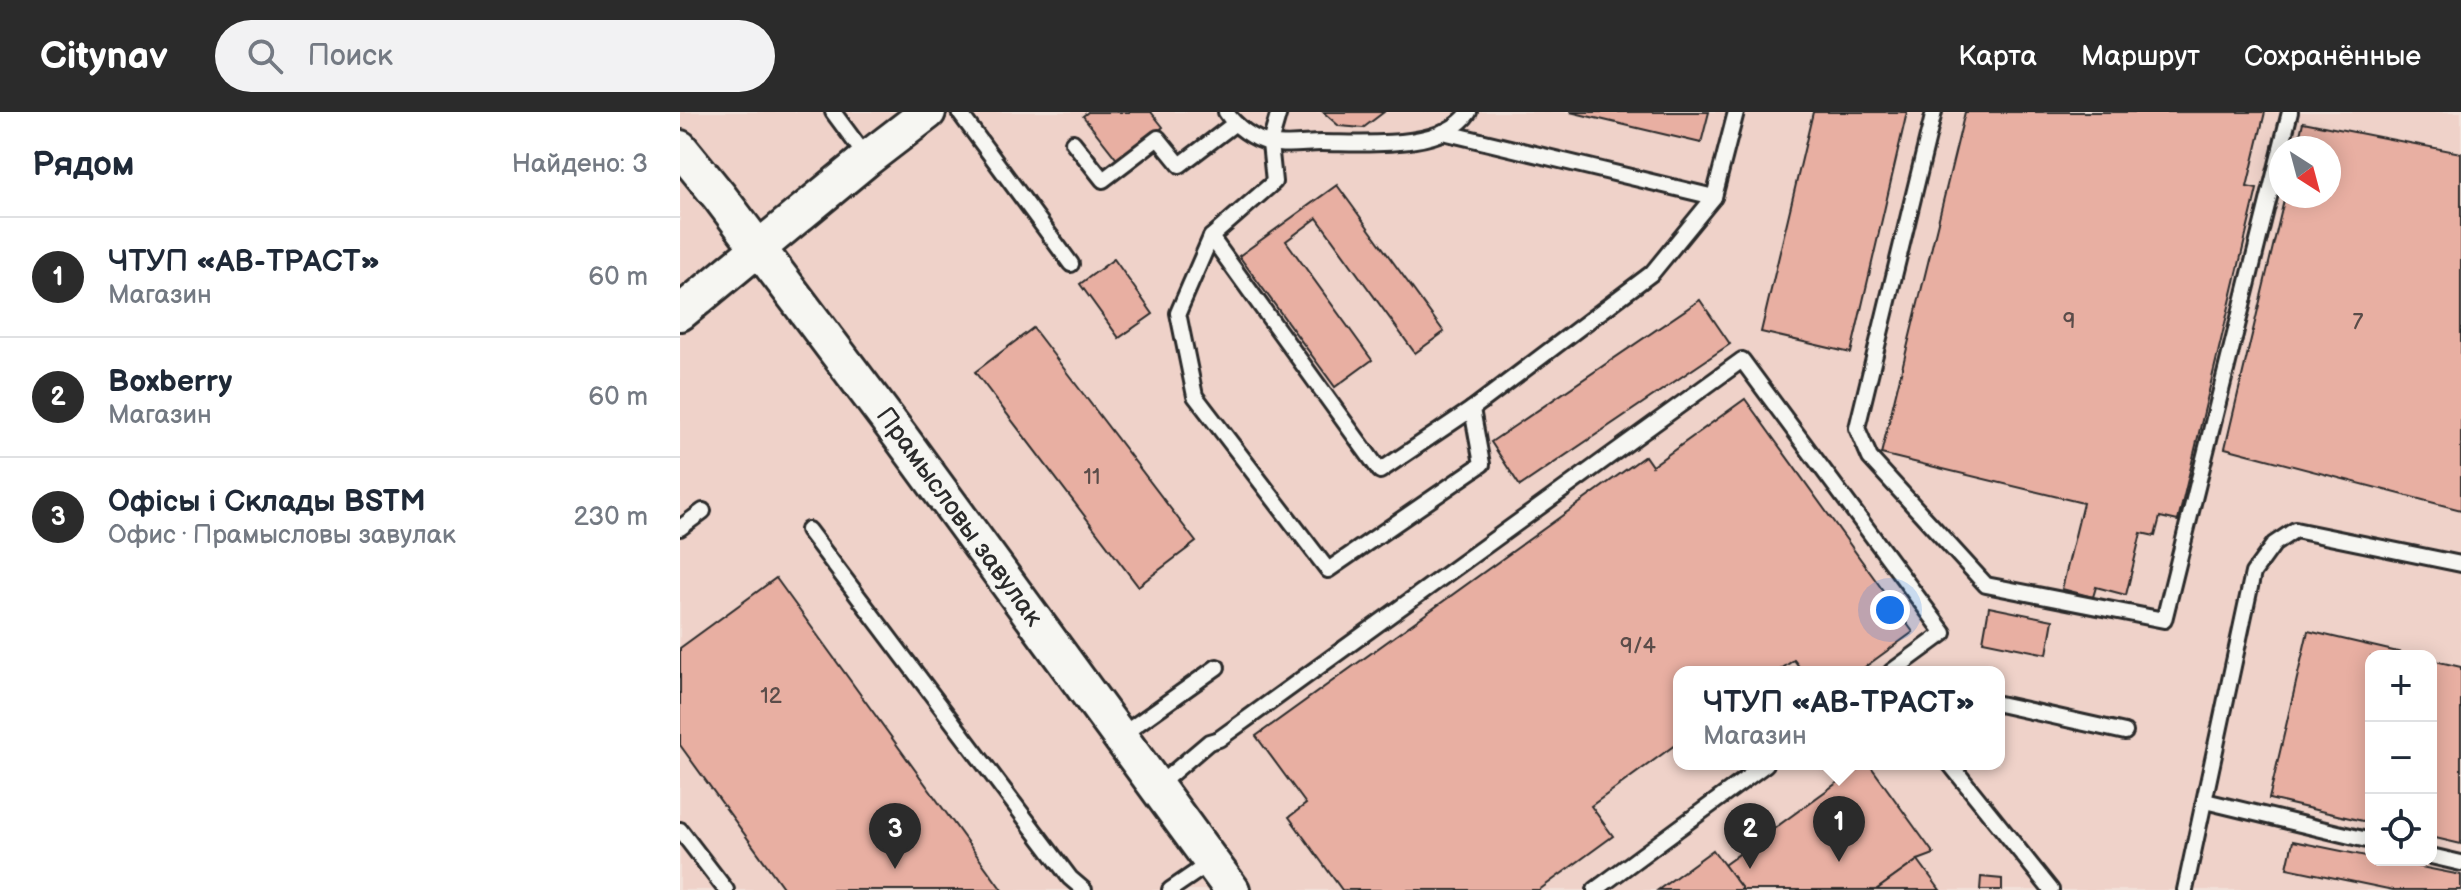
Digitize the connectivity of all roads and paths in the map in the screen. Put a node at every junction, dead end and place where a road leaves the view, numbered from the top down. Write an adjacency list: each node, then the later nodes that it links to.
1 (833, 112): 15 (lane)
2 (928, 112): 15 (street)
3 (959, 112): 20 (lane)
4 (1279, 112): 13 (lane)
5 (1469, 112): 10 (lane)
6 (1736, 112): 16 (lane)
7 (1934, 112): 17 (lane)
8 (2290, 112): 11 (lane)
9 (1230, 118): 12 (lane); 13 (lane)
10 (1443, 132): 13 (lane); 16 (lane)
11 (2284, 136)
12 (1073, 142)
13 (1270, 143): 18 (lane)
14 (680, 148): 19 (street, Прамысловы завулак)
15 (868, 158): 19 (street)
16 (1714, 197): 22 (lane)
17 (2269, 197)
18 (1211, 237): 22 (lane); 22 (lane)
19 (759, 248): 21 (street); 31 (street, Прамысловы завулак)
20 (1071, 264)
21 (680, 313)
22 (1472, 409)
23 (703, 511): 24 (lane)
24 (680, 528)
25 (808, 530): 42 (lane)
26 (2461, 564): 35 (lane)
27 (1899, 666): 34 (lane)
28 (1217, 667): 31 (lane)
29 (2005, 705): 30 (lane)
30 (2125, 732)
31 (1119, 737): 34 (street, Прамысловы завулак)
32 (1758, 770): 45 (lane)
33 (1955, 770): 46 (lane)
34 (1156, 787): 39 (street, Прамысловы завулак)
35 (2205, 801): 37 (lane); 47 (lane)
36 (680, 830): 41 (lane)
37 (2365, 840)
38 (2437, 857): 40 (lane)
39 (1211, 862): 43 (lane); 44 (street, Прамысловы завулак)
40 (2461, 863)
41 (726, 890)
42 (1084, 890)
43 (1170, 890)
44 (1232, 890)
45 (1595, 890)
46 (2051, 890)
47 (2185, 890)

